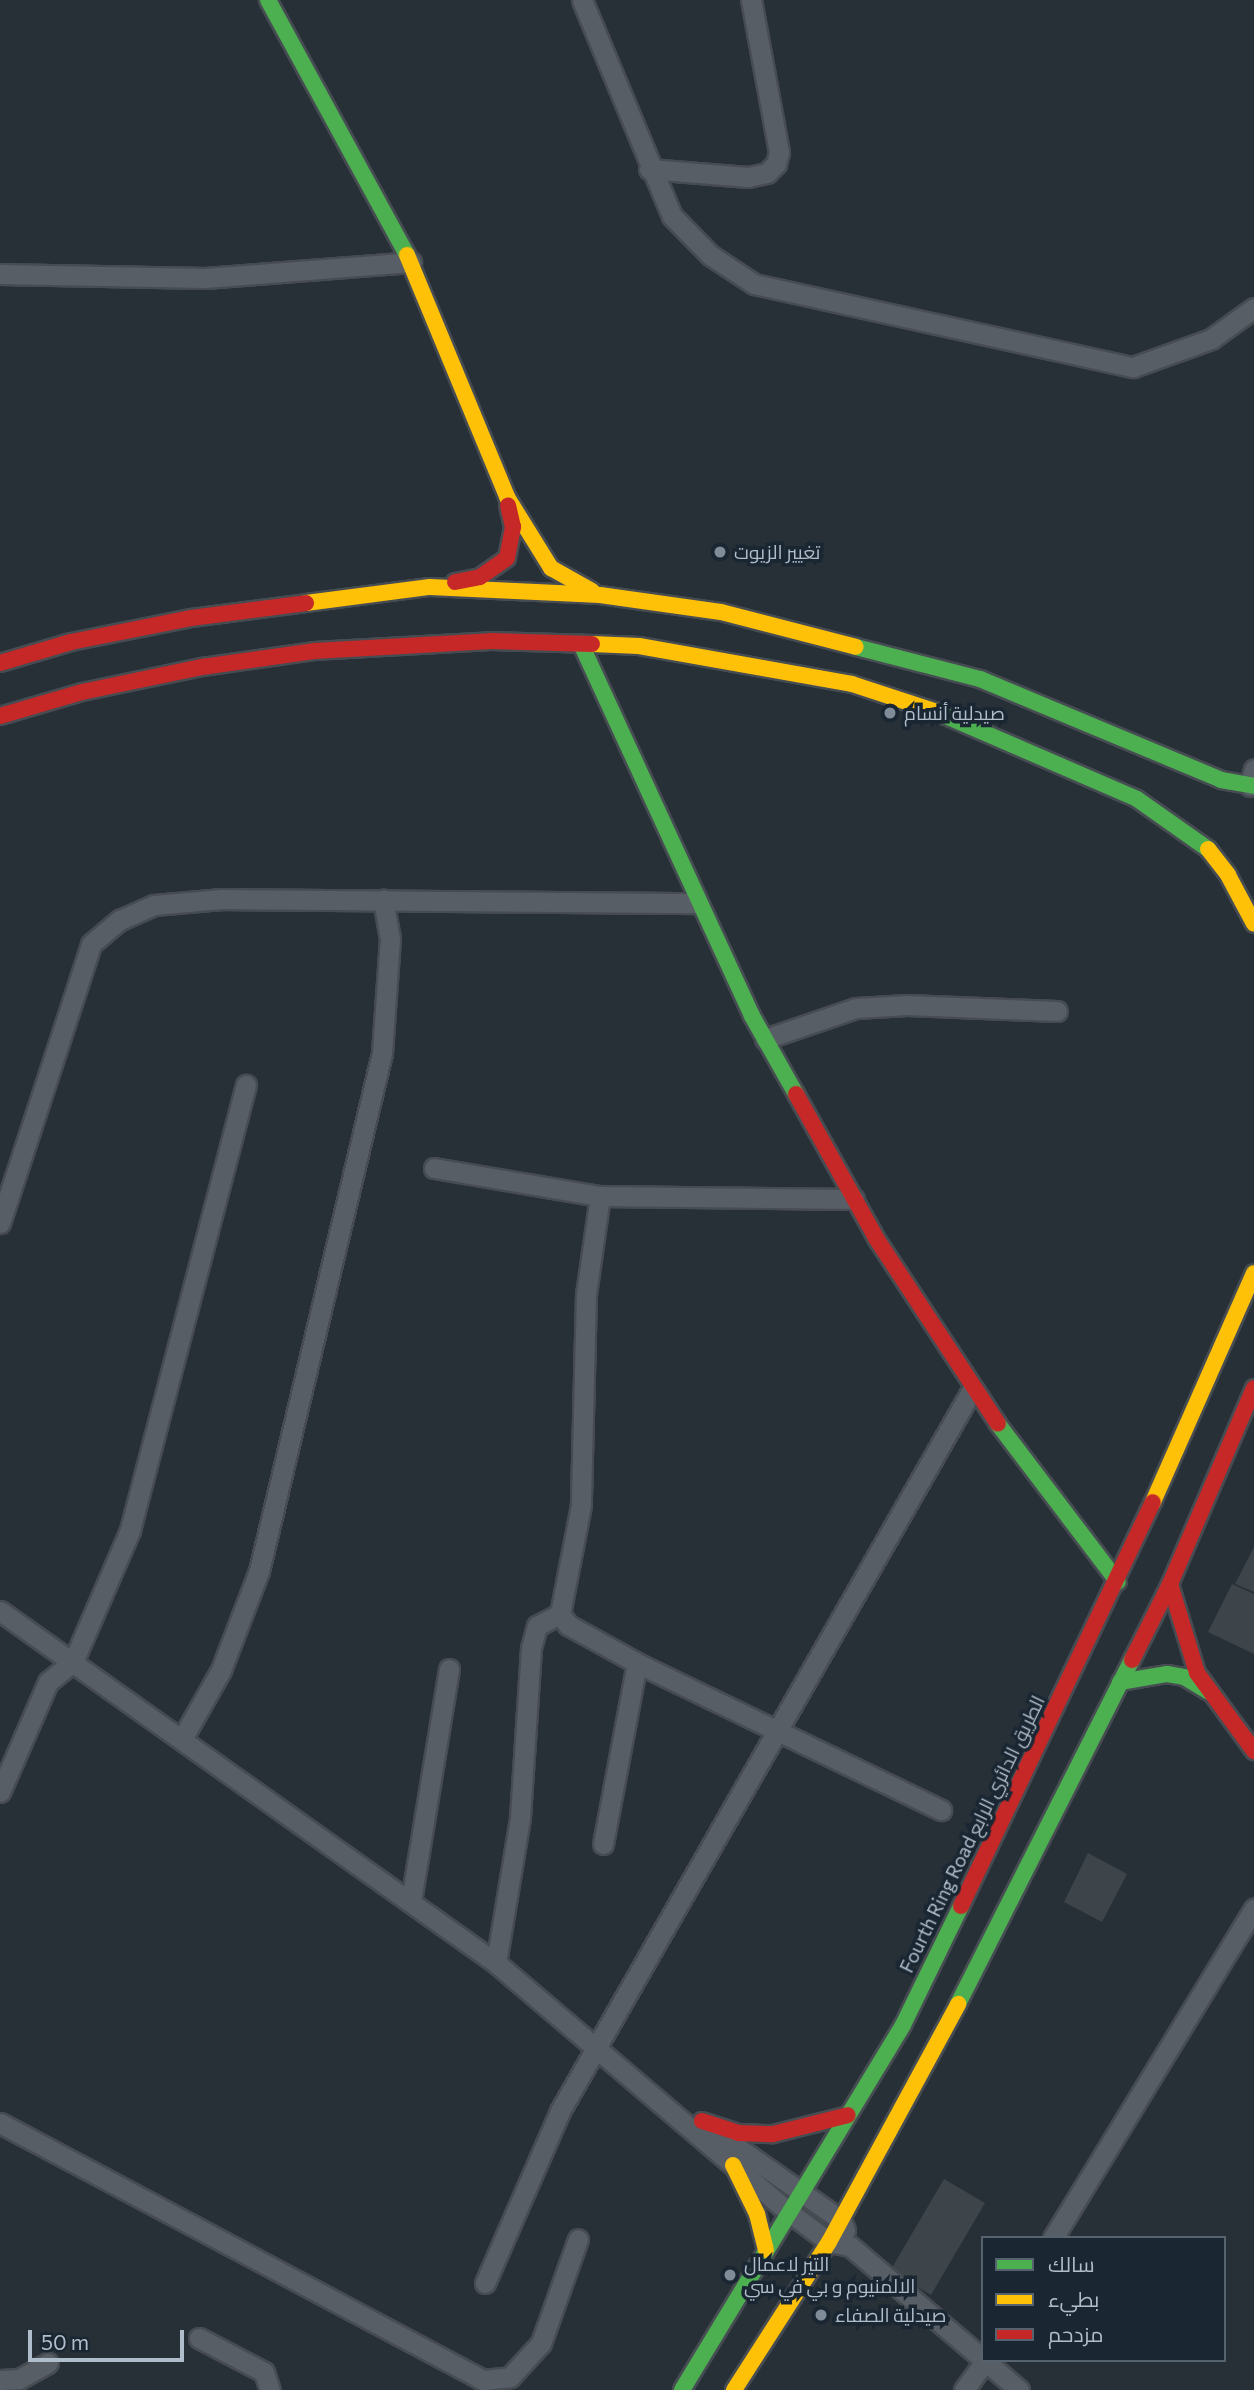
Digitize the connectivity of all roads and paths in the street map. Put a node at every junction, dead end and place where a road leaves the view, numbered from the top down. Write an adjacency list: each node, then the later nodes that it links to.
1 (268, 0): 5 (main road)
2 (582, 0): 4 (street)
3 (751, 0): 4 (street)
4 (649, 169): 7 (street)
5 (411, 262): 6 (street); 8 (main road)
6 (0, 274)
7 (1254, 309)
8 (507, 497): 9 (main road); 10 (main road)
9 (430, 587): 10 (main road); 12 (main road)
10 (600, 595): 14 (main road)
11 (582, 644): 13 (main road); 16 (main road); 17 (main road)
12 (0, 663)
13 (0, 716)
14 (1253, 780)
15 (383, 900): 16 (street); 24 (street); 38 (street)
16 (696, 903): 19 (main road)
17 (1254, 924)
18 (1057, 1011): 19 (street)
19 (765, 1040): 23 (main road)
20 (246, 1085): 32 (street)
21 (434, 1168): 22 (street)
22 (600, 1196): 23 (street); 31 (street)
23 (854, 1199): 27 (main road)
24 (0, 1223)
25 (1254, 1273): 28 (main road, Fourth Ring Road الطريق الدائري الرابع)
26 (1254, 1388): 29 (main road)
27 (972, 1390): 28 (main road); 37 (street)
28 (1118, 1582): 48 (main road, Fourth Ring Road الطريق الدائري الرابع)
29 (1170, 1584): 35 (main road); 36 (main road)
30 (0, 1611): 32 (street)
31 (560, 1614): 33 (street); 45 (street)
32 (73, 1662): 38 (street); 40 (street)
33 (637, 1663): 37 (street); 42 (street)
34 (449, 1669): 43 (street)
35 (1120, 1682): 36 (main road); 54 (main road)
36 (1209, 1692): 39 (main road)
37 (779, 1731): 41 (street); 46 (street)
38 (182, 1739): 43 (street)
39 (1254, 1751)
40 (0, 1792)
41 (941, 1810)
42 (603, 1844)
43 (411, 1901): 45 (street)
44 (1254, 1909): 55 (street)
45 (496, 1963): 46 (street)
46 (599, 2049): 47 (street); 60 (street)
47 (664, 2104): 49 (street); 51 (street)
48 (848, 2115): 49 (main road); 52 (main road, Fourth Ring Road الطريق الدائري الرابع)
49 (702, 2121): 52 (street)
50 (2, 2132): 56 (street)
51 (733, 2165): 53 (street); 59 (main road)
52 (800, 2193): 53 (main road, Fourth Ring Road الطريق الدائري الرابع); 54 (street)
53 (789, 2212): 57 (street); 59 (main road, Fourth Ring Road الطريق الدائري الرابع)
54 (841, 2220): 57 (main road); 58 (street)
55 (1054, 2236)
56 (578, 2239)
57 (830, 2242): 58 (street); 68 (main road)
58 (850, 2246): 62 (street)
59 (766, 2250): 67 (main road, Fourth Ring Road الطريق الدائري الرابع)
60 (485, 2283)
61 (199, 2338): 66 (street)
62 (981, 2359)
63 (985, 2362): 69 (street); 70 (street)
64 (48, 2363): 65 (street)
65 (0, 2380)
66 (270, 2390)
67 (682, 2390)
68 (734, 2390)
69 (964, 2390)
70 (1019, 2390)

